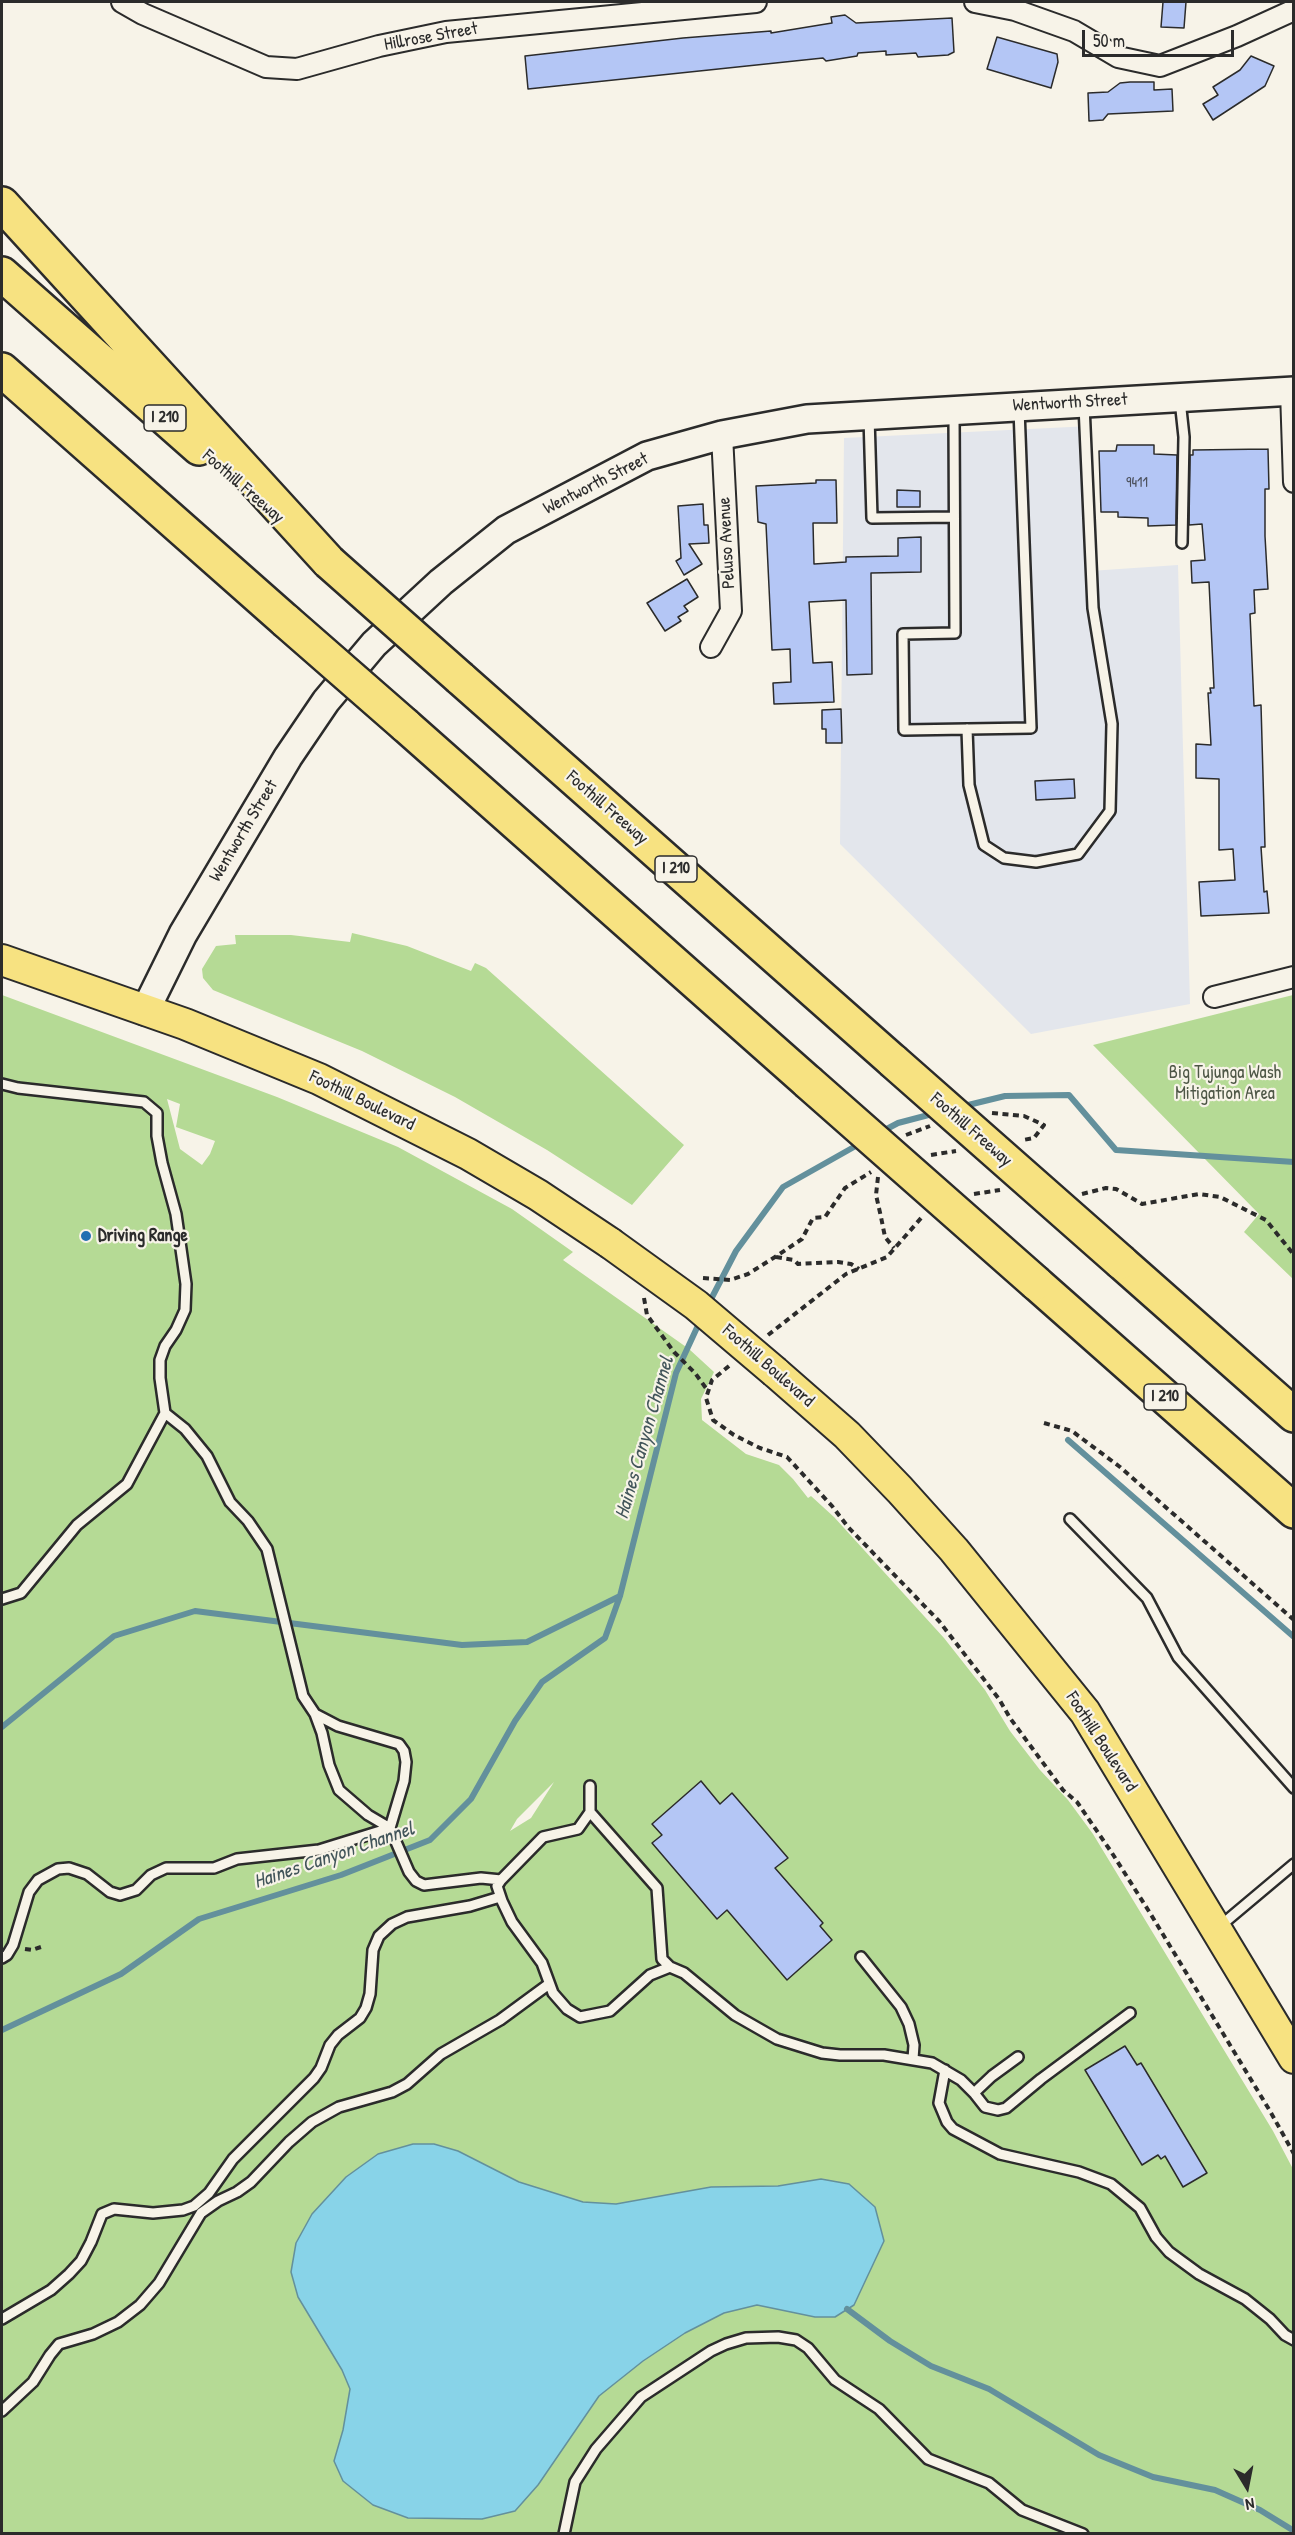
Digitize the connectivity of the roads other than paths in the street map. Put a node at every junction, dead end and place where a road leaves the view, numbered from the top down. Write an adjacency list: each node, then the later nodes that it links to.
1 (122, 2): 2 (street, Hillrose Street)
2 (756, 2)
3 (975, 2): 4 (street)
4 (1293, 10)
5 (2, 204): 20 (highway)
6 (2, 274): 20 (highway, Foothill Freeway / I 210)
7 (2, 370): 16 (highway, I 210)
8 (2, 383): 16 (highway)
9 (1292, 391): 10 (main road, Wentworth Street); 17 (street)
10 (1180, 397): 11 (main road, Wentworth Street); 19 (lane)
11 (1084, 403): 12 (main road, Wentworth Street); 22 (lane)
12 (1019, 406): 13 (main road, Wentworth Street); 22 (lane)
13 (954, 410): 14 (main road, Wentworth Street); 18 (lane)
14 (869, 415): 15 (main road, Wentworth Street); 18 (lane)
15 (722, 435): 21 (street, Peluso Avenue); 26 (main road, Wentworth Street)
16 (121, 474): 30 (highway, I 210, bridge)
17 (1293, 482)
18 (954, 517): 22 (lane)
19 (1182, 543)
20 (329, 562): 29 (highway, Foothill Freeway / I 210, bridge)
21 (711, 647)
22 (967, 729)
23 (2, 960): 26 (main road, Foothill Boulevard)
24 (1293, 977): 25 (street)
25 (1214, 997)
26 (145, 1011): 41 (main road, Foothill Boulevard, bridge)
27 (2, 1084): 28 (lane)
28 (165, 1413): 32 (lane); 33 (lane)
29 (1293, 1415)
30 (1293, 1510)
31 (1070, 1518): 35 (lane)
32 (2, 1599)
33 (315, 1714): 37 (lane); 37 (lane)
34 (590, 1786): 36 (lane)
35 (1293, 1788)
36 (590, 1812): 39 (lane); 44 (lane)
37 (390, 1828): 39 (lane); 43 (lane)
38 (1293, 1864): 41 (lane)
39 (501, 1880): 40 (lane)
40 (500, 1897): 45 (lane); 52 (lane)
41 (1217, 1929): 48 (main road, Foothill Boulevard)
42 (861, 1957): 49 (lane)
43 (2, 1958)
44 (670, 1967): 45 (lane); 49 (lane)
45 (549, 1984): 54 (lane)
46 (1130, 2013): 51 (lane)
47 (1018, 2057): 51 (lane)
48 (1293, 2058)
49 (913, 2059): 50 (lane)
50 (945, 2070): 51 (lane); 53 (lane)
51 (974, 2093)
52 (2, 2319)
53 (1293, 2340)
54 (2, 2411)
55 (564, 2534): 56 (lane)
56 (1083, 2534)

